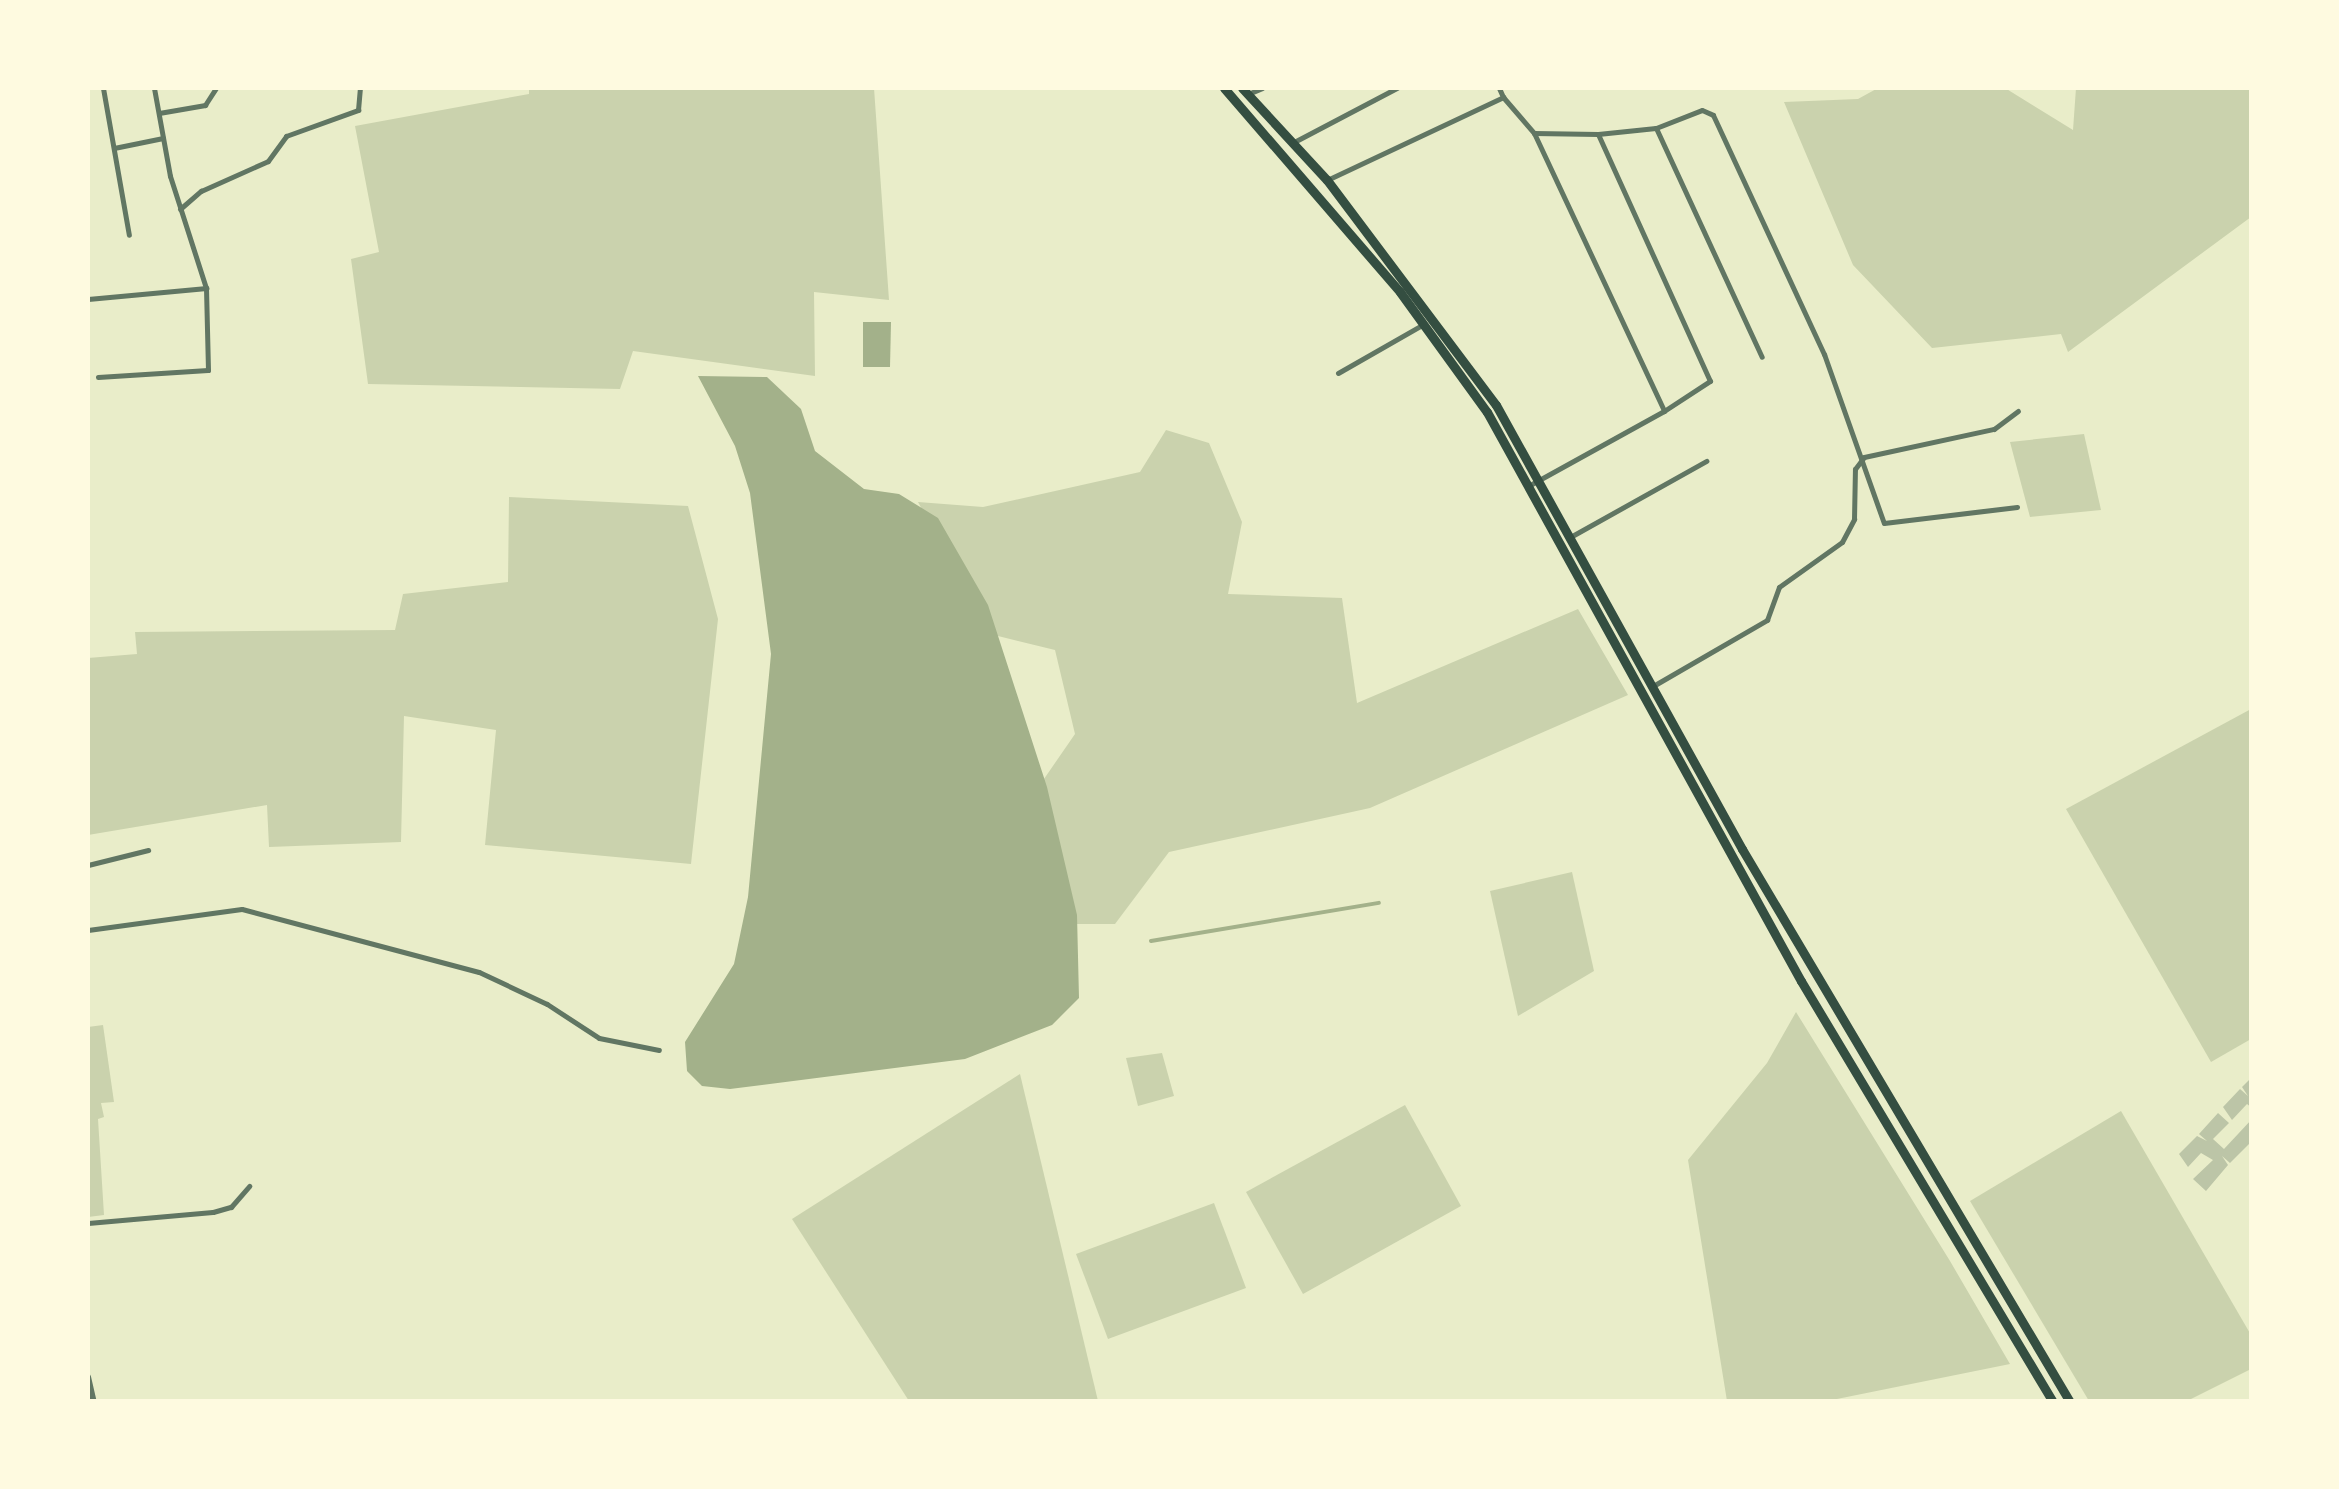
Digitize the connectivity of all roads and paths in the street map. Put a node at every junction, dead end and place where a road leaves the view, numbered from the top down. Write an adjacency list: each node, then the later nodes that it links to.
1 (103, 88): 17 (street)
2 (154, 88): 11 (street)
3 (216, 88): 11 (street)
4 (360, 88): 19 (street)
5 (1224, 88): 24 (main road)
6 (1262, 88): 9 (street)
7 (1397, 88): 16 (street)
8 (1499, 88): 10 (street)
9 (1245, 90): 16 (main road)
10 (1503, 97): 13 (street); 18 (street)
11 (159, 113): 15 (street)
12 (1656, 128): 14 (street); 25 (street); 30 (street)
13 (1534, 133): 14 (street); 28 (street)
14 (1598, 134): 28 (street)
15 (163, 138): 17 (street); 19 (street)
16 (1293, 142): 18 (main road)
17 (114, 148): 20 (street)
18 (1327, 180): 23 (main road)
19 (180, 209): 21 (street)
20 (129, 235)
21 (206, 288): 22 (street); 27 (street)
22 (88, 298)
23 (1434, 316): 24 (street); 32 (main road)
24 (1424, 324): 26 (street); 33 (main road)
25 (1762, 356)
26 (1338, 373)
27 (98, 377)
28 (1664, 410): 32 (street)
29 (2018, 411): 30 (street)
30 (1861, 459): 34 (street); 36 (street)
31 (1706, 462): 35 (street)
32 (1540, 479): 33 (street); 35 (main road)
33 (1530, 485): 45 (main road)
34 (2017, 506)
35 (1572, 536): 36 (main road)
36 (1653, 686): 46 (main road)
37 (148, 850): 38 (street)
38 (88, 865)
39 (88, 930): 40 (street)
40 (659, 1050)
41 (249, 1186): 42 (street)
42 (88, 1223)
43 (88, 1377): 44 (street)
44 (94, 1402)
45 (2053, 1402)
46 (2070, 1402)

